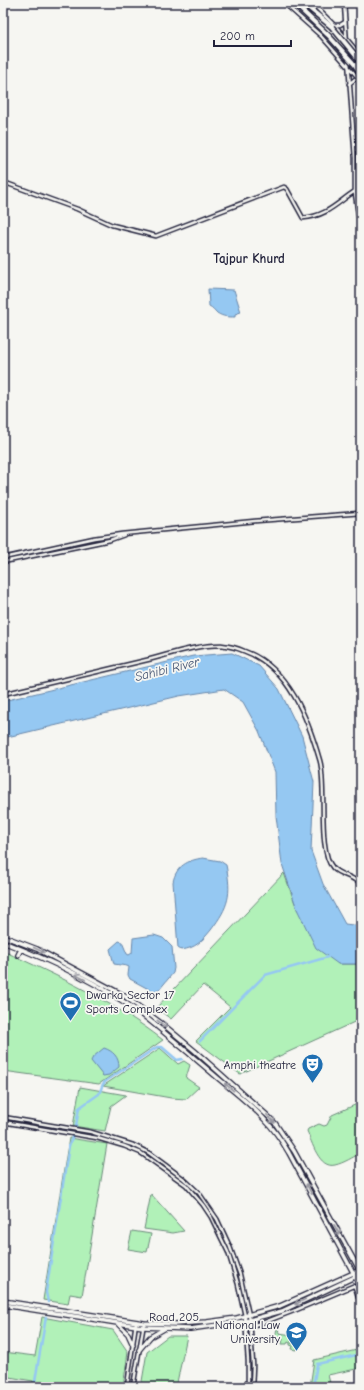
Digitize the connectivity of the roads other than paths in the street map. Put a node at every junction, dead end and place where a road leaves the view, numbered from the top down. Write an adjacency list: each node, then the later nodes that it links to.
1 (284, 3): 11 (street)
2 (294, 3): 12 (highway, bridge)
3 (303, 3): 7 (highway)
4 (312, 3): 7 (street)
5 (344, 3): 6 (street)
6 (345, 22): 7 (street); 8 (street)
7 (333, 26): 8 (street); 10 (highway, bridge)
8 (346, 37): 9 (street); 11 (street)
9 (361, 56)
10 (361, 63)
11 (348, 65): 13 (street); 14 (street)
12 (361, 74)
13 (361, 81): 14 (street)
14 (349, 84): 16 (street)
15 (3, 182): 16 (street)
16 (355, 191): 17 (street)
17 (361, 233)
18 (361, 513): 19 (street)
19 (125, 534): 20 (street); 21 (street)
20 (3, 558)
21 (3, 562)
22 (3, 694): 23 (street)
23 (361, 885)
24 (3, 936): 30 (main road, one-way to 30)
25 (3, 942): 26 (main road)
26 (21, 949): 27 (main road); 31 (main road, one-way to 26)
27 (18, 955)
28 (3, 1118): 36 (street)
29 (3, 1122): 36 (street)
30 (361, 1271): 31 (main road, Road 205)
31 (354, 1275): 32 (main road); 36 (main road, Road 205); 37 (main road, Road 205, one-way to 37)
32 (361, 1292)
33 (3, 1301): 39 (main road, Road 205)
34 (3, 1305): 38 (main road, Road 205)
35 (361, 1305): 41 (street)
36 (247, 1316): 37 (street); 40 (main road, Road 205)
37 (248, 1321): 41 (street); 42 (main road, Road 205); 47 (street)
38 (118, 1324): 39 (main road, Road 205); 43 (main road)
39 (136, 1324): 40 (main road, Road 205); 43 (street)
40 (143, 1325): 42 (main road, Road 205); 44 (street)
41 (250, 1326): 48 (street)
42 (165, 1328): 44 (main road)
43 (133, 1345): 46 (street)
44 (139, 1350): 45 (street)
45 (134, 1386)
46 (127, 1387)
47 (248, 1387)
48 (252, 1387)

